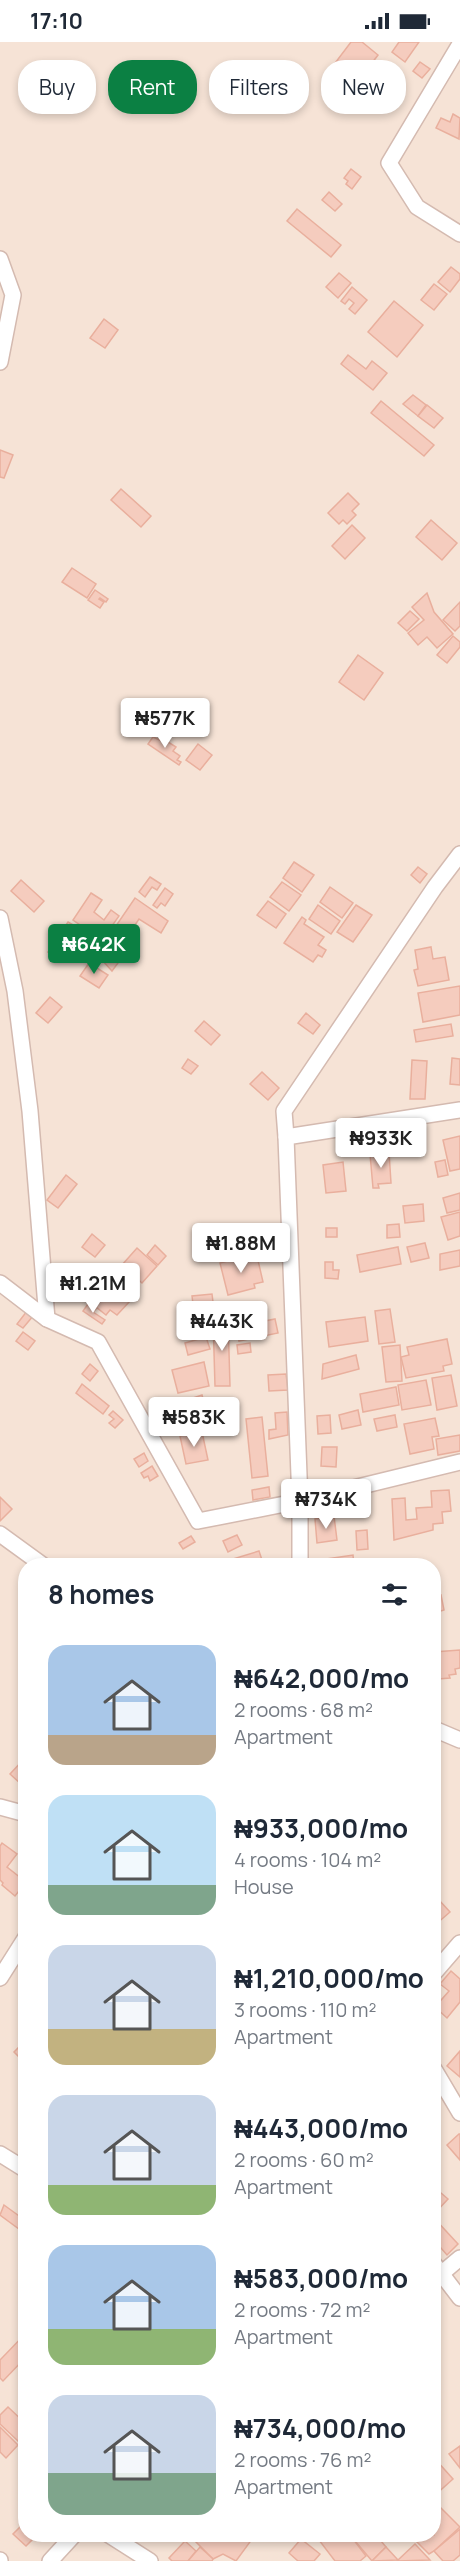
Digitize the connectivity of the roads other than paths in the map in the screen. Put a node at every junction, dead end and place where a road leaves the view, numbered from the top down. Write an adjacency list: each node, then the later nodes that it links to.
1 (460, 44): 2 (street)
2 (460, 234)
3 (0, 259): 4 (street)
4 (0, 362)
5 (460, 854): 8 (street)
6 (0, 918): 10 (street)
7 (460, 1110): 8 (street)
8 (286, 1137): 12 (street)
9 (0, 1283): 10 (street)
10 (47, 1318): 12 (street)
11 (460, 1462): 12 (street)
12 (300, 1501): 15 (street)
13 (0, 1534): 14 (street)
14 (34, 1558)
15 (300, 1558)
16 (441, 1731): 17 (street)
17 (460, 1740)
18 (0, 1807): 19 (street)
19 (18, 1812)
20 (460, 1943): 22 (street)
21 (18, 1950): 23 (street)
22 (441, 1965)
23 (0, 1978)
24 (441, 2081): 25 (street)
25 (460, 2113)
26 (0, 2154): 27 (street)
27 (18, 2165)
28 (460, 2258): 29 (street)
29 (441, 2267)
30 (441, 2274): 31 (street)
31 (460, 2298)
32 (68, 2542): 34 (street)
33 (120, 2542): 35 (street)
34 (50, 2561)
35 (150, 2561)

